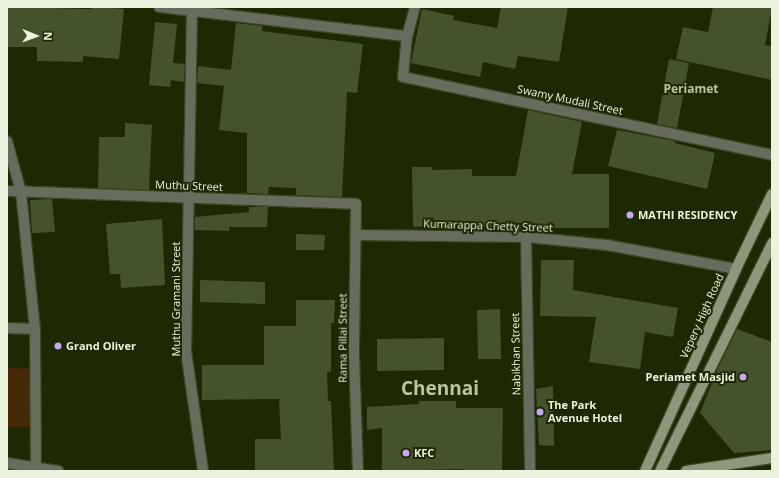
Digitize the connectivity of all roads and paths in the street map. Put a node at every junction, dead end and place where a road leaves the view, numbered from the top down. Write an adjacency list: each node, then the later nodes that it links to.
1 (158, 7): 3 (street)
2 (415, 7): 4 (street)
3 (192, 10): 4 (street); 10 (street, Muthu Gramani Street)
4 (407, 36): 6 (street, Swamy Mudali Street)
5 (7, 141): 8 (street)
6 (772, 156)
7 (7, 191): 8 (street, Muthu Street)
8 (21, 192): 10 (street, Muthu Street); 17 (street)
9 (772, 194): 15 (main road, Vepery High Road)
10 (189, 198): 11 (street, Muthu Street); 22 (street, Muthu Gramani Street)
11 (356, 204): 12 (street, Rama Pillai Street)
12 (356, 235): 13 (street, Kumarappa Chetty Street); 23 (street, Rama Pillai Street)
13 (526, 236): 15 (street, Kumarappa Chetty Street); 24 (street, Nabikhan Street)
14 (772, 244): 26 (main road)
15 (736, 269): 25 (main road, Vepery High Road)
16 (7, 328): 17 (street)
17 (35, 329): 20 (street)
18 (772, 458): 27 (main road)
19 (7, 463): 20 (street)
20 (36, 469): 21 (street)
21 (58, 471)
22 (203, 471)
23 (358, 471)
24 (530, 471)
25 (645, 471)
26 (660, 471)
27 (686, 471)

